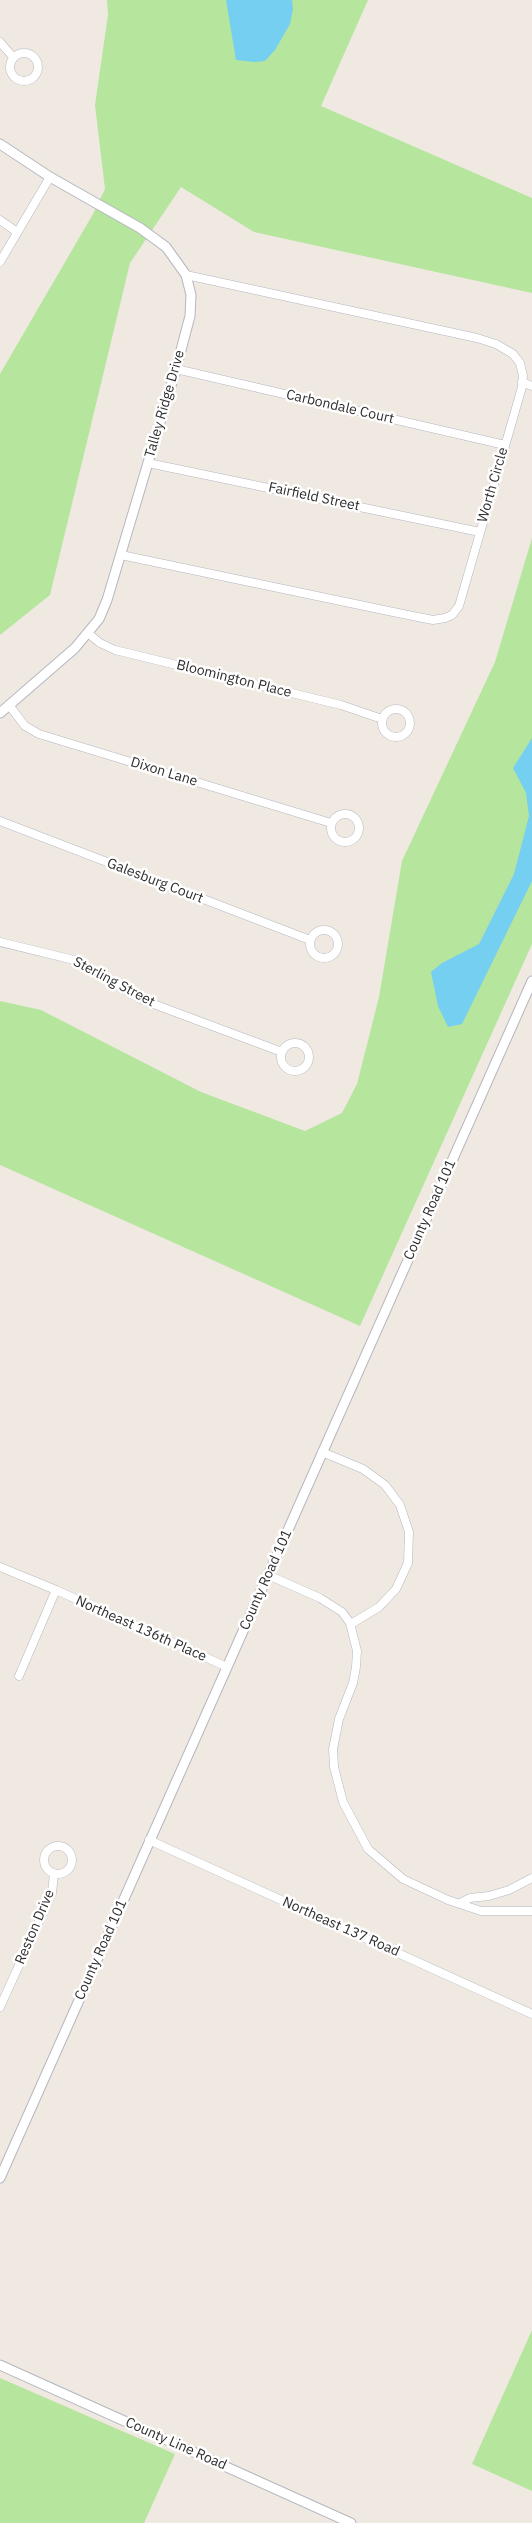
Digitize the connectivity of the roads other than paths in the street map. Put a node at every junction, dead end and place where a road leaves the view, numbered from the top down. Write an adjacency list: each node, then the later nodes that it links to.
1 (0, 42): 2 (street)
2 (13, 57)
3 (0, 144): 4 (street, Talley Ridge Drive)
4 (50, 177): 6 (street); 8 (street, Talley Ridge Drive)
5 (0, 220): 6 (street)
6 (17, 232): 7 (street)
7 (0, 262)
8 (186, 275): 9 (street, Talley Ridge Drive); 10 (street, Worth Circle)
9 (176, 369): 12 (street, Carbondale Court); 13 (street, Talley Ridge Drive)
10 (522, 382): 11 (street); 12 (street, Worth Circle)
11 (532, 386)
12 (505, 445): 14 (street, Worth Circle)
13 (148, 463): 14 (street, Fairfield Street); 15 (street, Talley Ridge Drive)
14 (480, 532): 15 (street, Worth Circle)
15 (121, 555): 16 (street, Talley Ridge Drive)
16 (89, 634): 17 (street, Talley Ridge Drive); 19 (street, Bloomington Place)
17 (9, 705): 18 (street, Talley Ridge Drive); 21 (street, Dixon Lane)
18 (0, 713)
19 (382, 719)
20 (0, 821): 22 (street, Galesburg Court)
21 (331, 823)
22 (310, 940)
23 (0, 942): 25 (street, Sterling Street)
24 (532, 981): 26 (street, County Road 101)
25 (282, 1052)
26 (322, 1452): 28 (street, County Road 101); 30 (street)
27 (0, 1567): 29 (street, Northeast 136th Place)
28 (268, 1575): 30 (street); 31 (street, County Road 101)
29 (56, 1590): 31 (street, Northeast 136th Place); 32 (street)
30 (351, 1624): 36 (street)
31 (226, 1667): 33 (street, County Road 101)
32 (19, 1676)
33 (149, 1840): 39 (street, Northeast 137 Road); 40 (street, County Road 101)
34 (54, 1874): 38 (street, Reston Drive)
35 (532, 1878): 36 (street)
36 (460, 1903): 37 (street)
37 (532, 1911)
38 (0, 2007)
39 (532, 2014)
40 (0, 2178)
41 (0, 2366): 42 (street, County Line Road)
42 (351, 2523)

